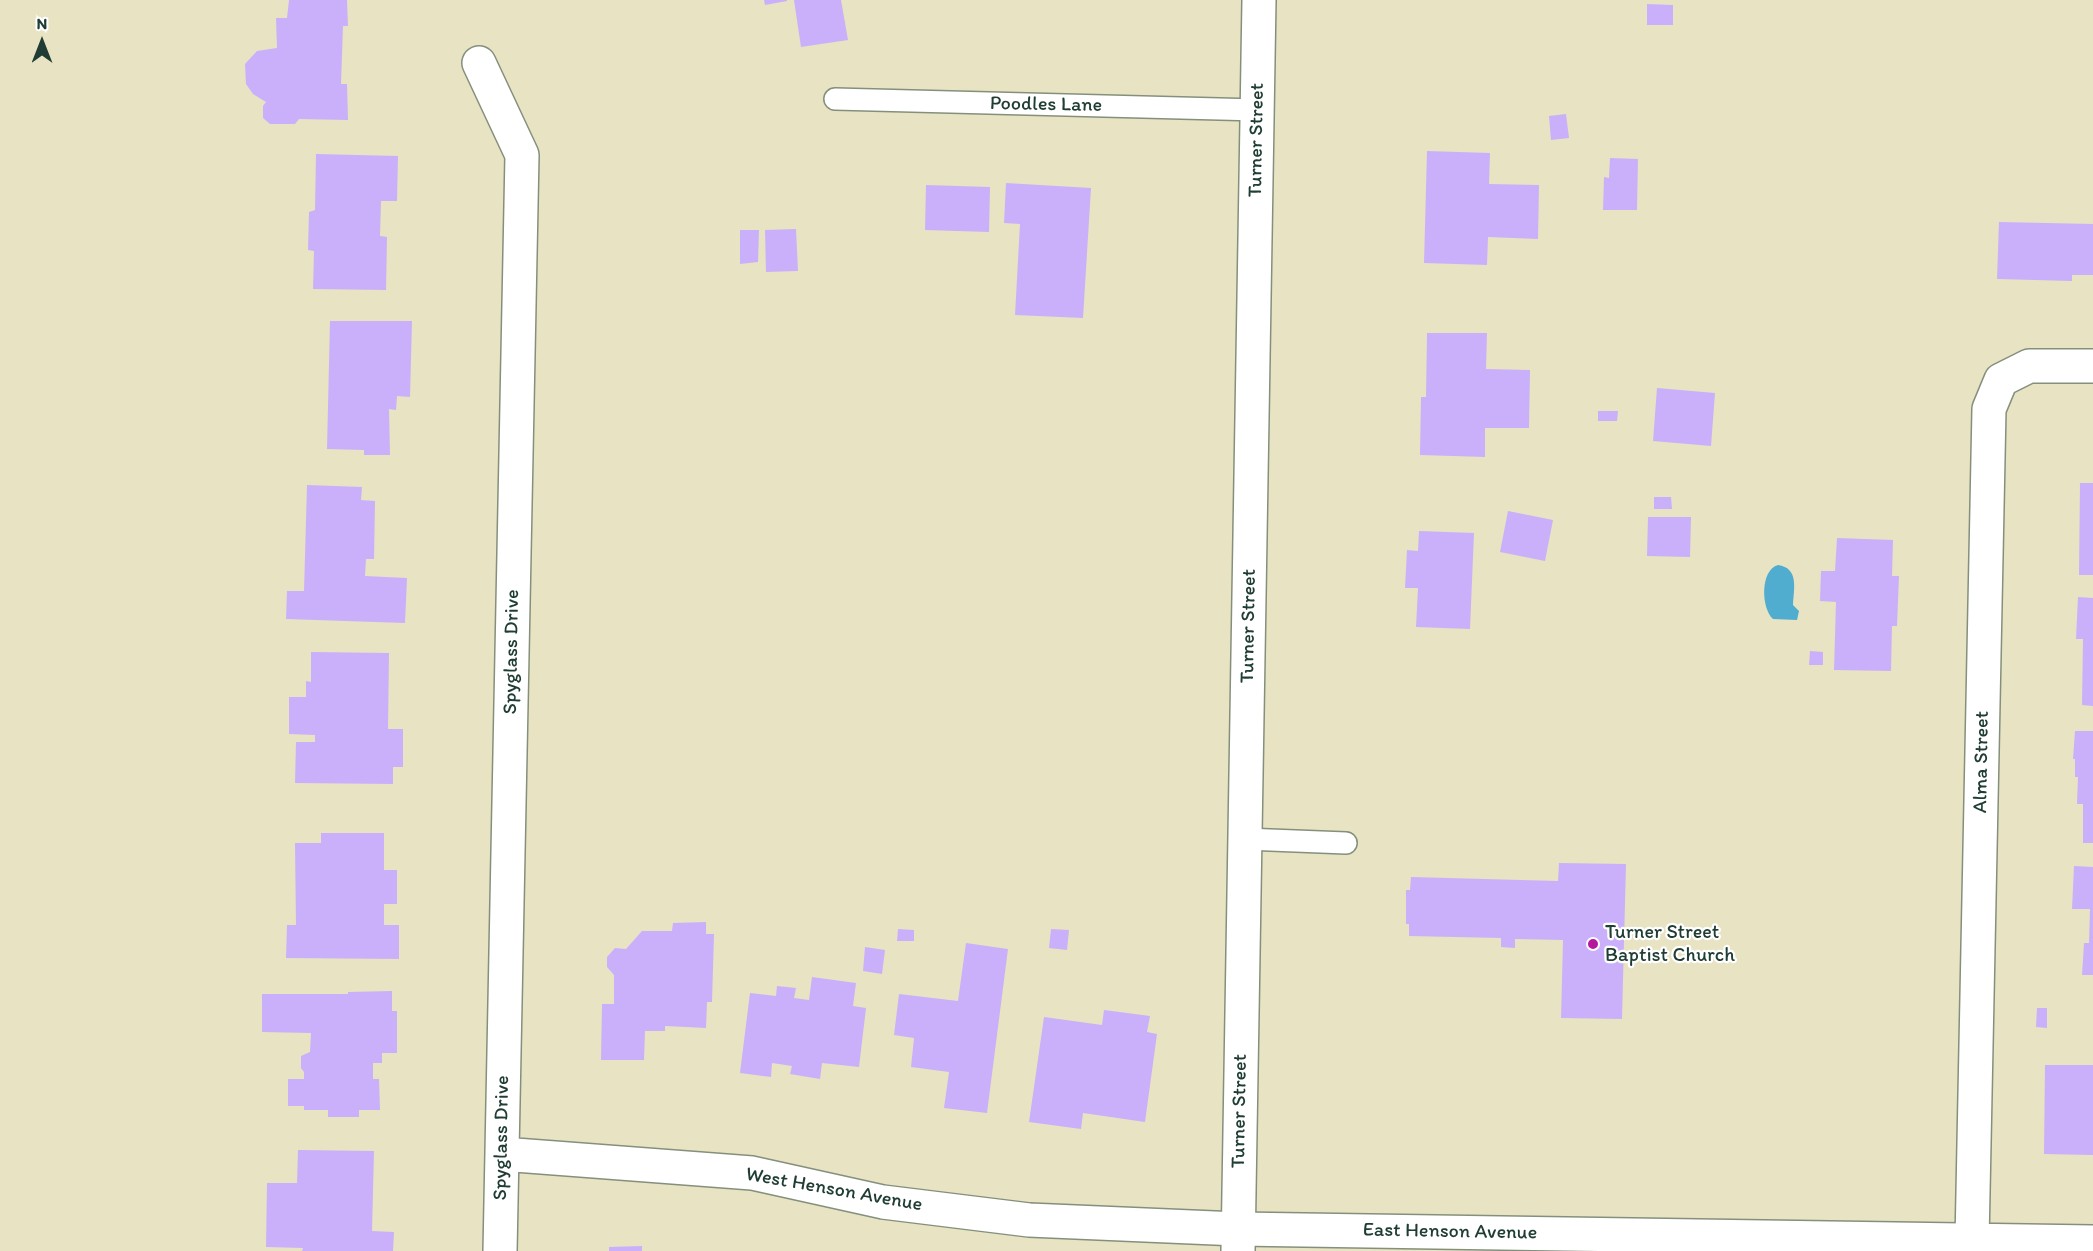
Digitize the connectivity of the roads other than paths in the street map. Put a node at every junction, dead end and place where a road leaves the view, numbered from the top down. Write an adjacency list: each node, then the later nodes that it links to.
1 (1259, 0): 4 (street, Turner Street)
2 (479, 63): 8 (street, Spyglass Drive)
3 (835, 99): 4 (lane, Poodles Lane)
4 (1258, 110): 6 (street, Turner Street)
5 (2093, 366): 10 (street, Alma Street)
6 (1245, 839): 7 (lane); 9 (street, Turner Street)
7 (1346, 843)
8 (502, 1154): 9 (street, West Henson Avenue); 12 (street, Spyglass Drive)
9 (1238, 1240): 10 (street, East Henson Avenue)
10 (1972, 1240): 11 (street, East Henson Avenue)
11 (2093, 1242)
12 (500, 1251)

